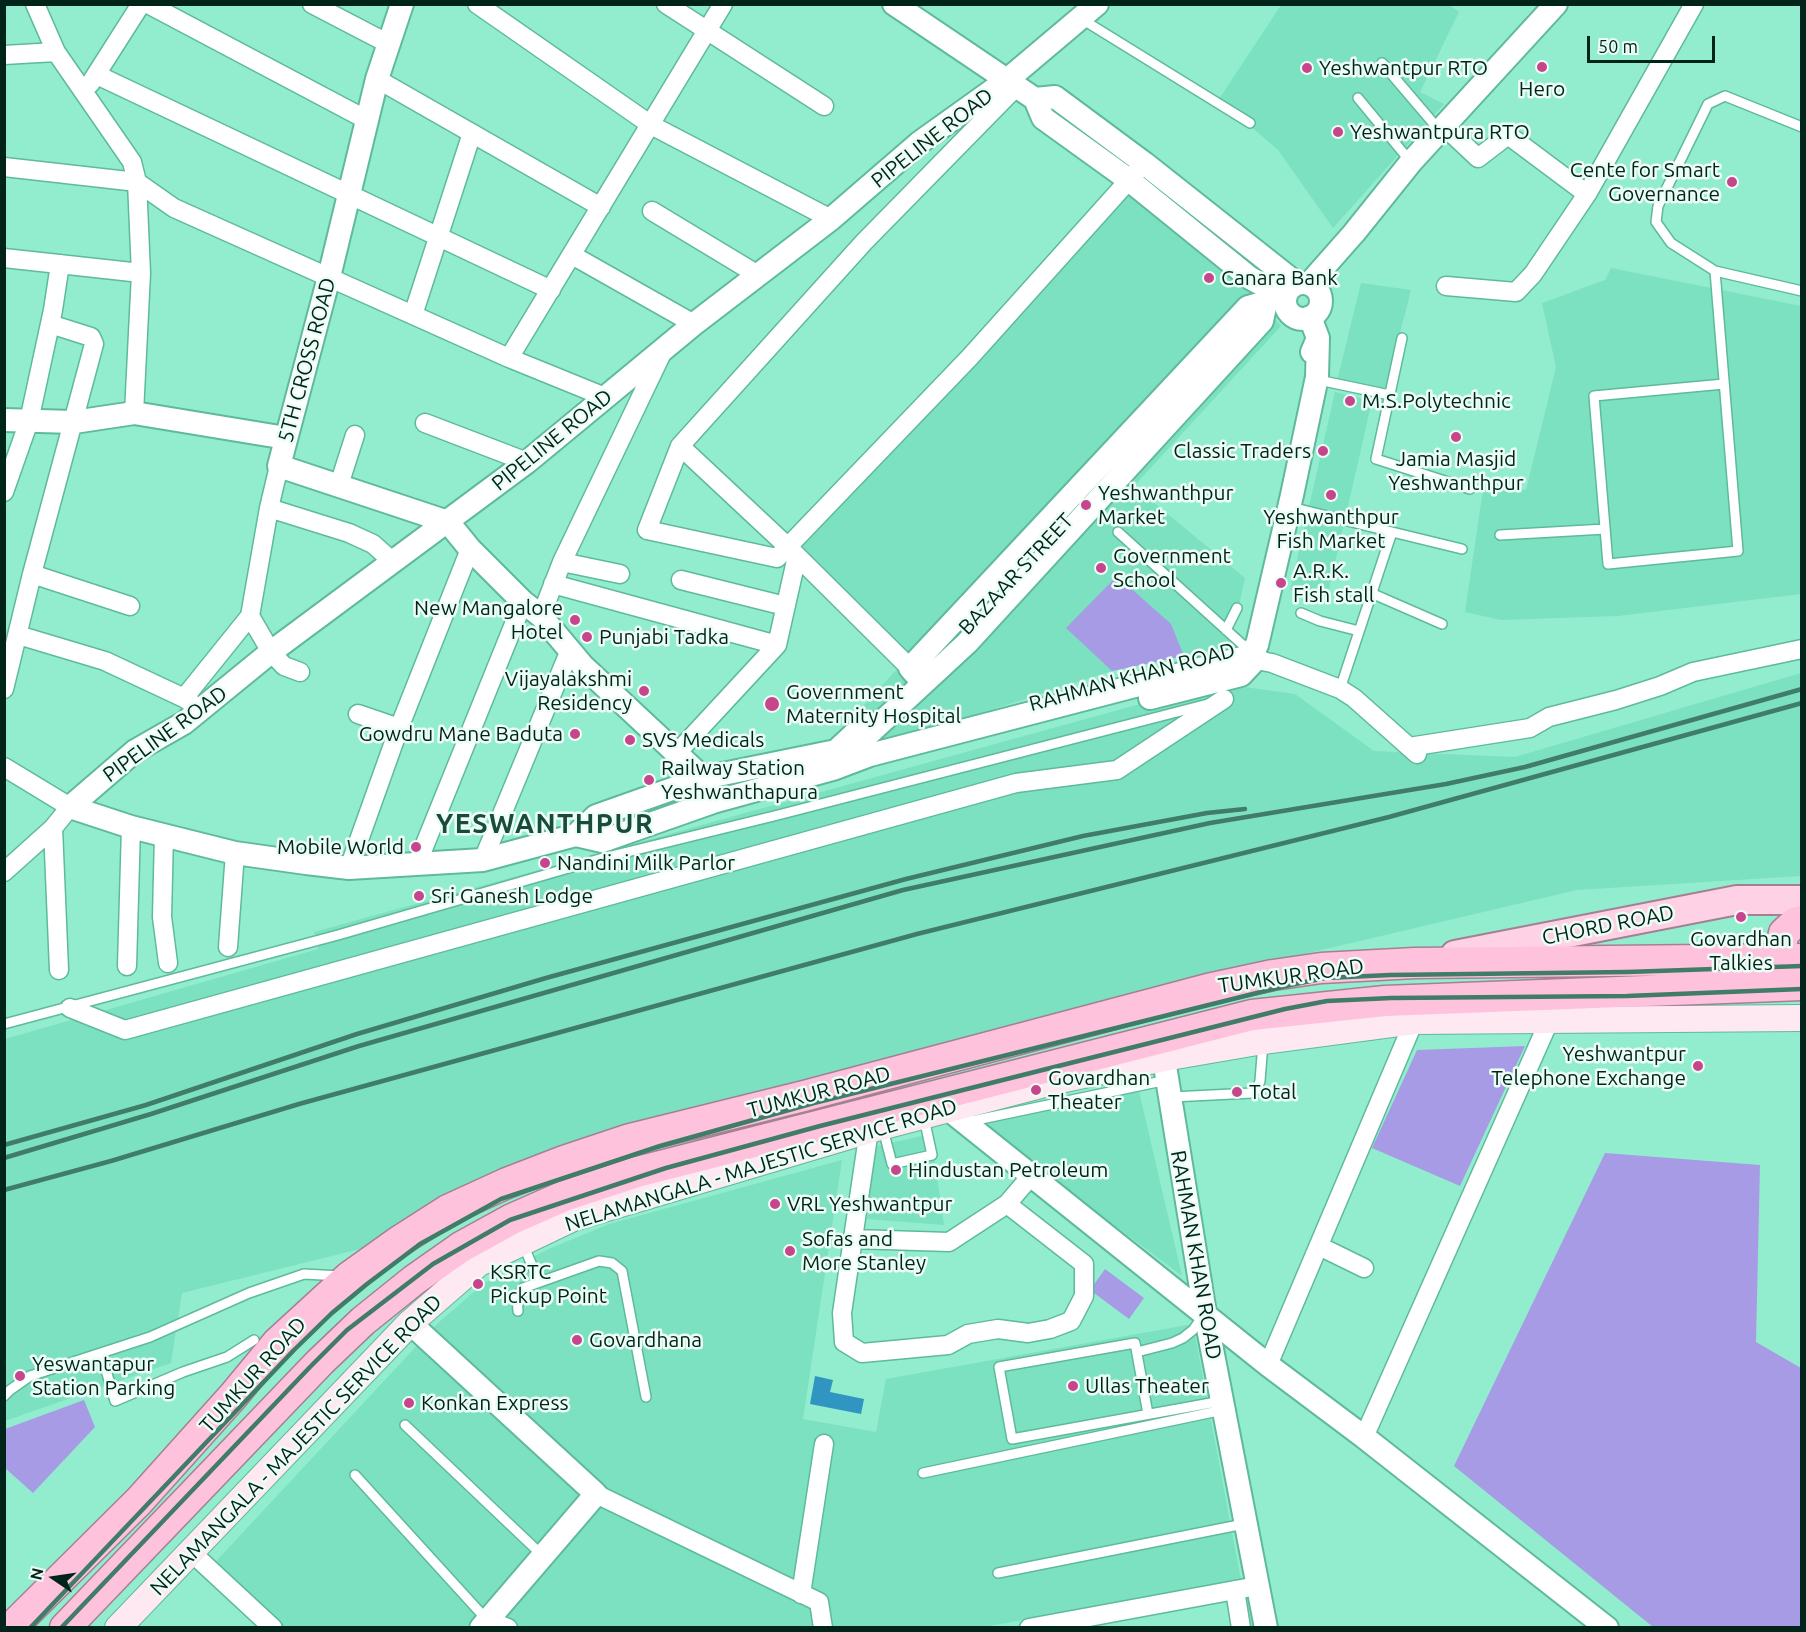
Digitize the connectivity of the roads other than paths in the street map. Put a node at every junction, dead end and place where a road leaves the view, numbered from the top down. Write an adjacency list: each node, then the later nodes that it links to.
1 (35, 4): 15 (street)
2 (141, 4): 18 (street)
3 (148, 4): 25 (street)
4 (312, 4): 14 (street)
5 (402, 4): 14 (street, 5TH CROSS ROAD)
6 (477, 4): 27 (street)
7 (666, 4): 13 (street)
8 (723, 4): 13 (street)
9 (894, 4): 20 (street)
10 (1556, 4): 29 (street)
11 (1694, 4): 37 (street)
12 (1089, 11): 20 (street, PIPELINE ROAD); 26 (lane)
13 (708, 32): 24 (street); 27 (street)
14 (387, 43): 19 (street, 5TH CROSS ROAD)
15 (56, 52): 16 (street); 21 (street)
16 (4, 55)
17 (1382, 63): 29 (lane)
18 (97, 75): 21 (street); 36 (street)
19 (377, 79): 25 (street, 5TH CROSS ROAD); 30 (street)
20 (1012, 83): 23 (street); 40 (street, PIPELINE ROAD); 71 (street)
21 (84, 91): 35 (street)
22 (1358, 98): 31 (lane)
23 (1035, 99): 32 (street); 34 (street)
24 (825, 106)
25 (367, 120): 36 (street, 5TH CROSS ROAD)
26 (1250, 123)
27 (651, 125): 38 (street); 40 (street)
28 (1802, 127): 45 (lane)
29 (1442, 129): 31 (street); 37 (street)
30 (472, 134): 38 (street); 41 (street)
31 (1411, 162): 52 (street)
32 (1144, 163): 34 (street); 52 (street)
33 (4, 167): 35 (street)
34 (1129, 180): 52 (street); 86 (street)
35 (137, 182): 46 (street); 48 (street)
36 (349, 193): 41 (street); 48 (street, 5TH CROSS ROAD)
37 (1587, 194): 49 (street)
38 (601, 207): 42 (street)
39 (652, 211): 47 (street)
40 (831, 219): 47 (street, PIPELINE ROAD)
41 (439, 236): 50 (street); 53 (street)
42 (572, 255): 50 (street); 55 (street)
43 (4, 258): 44 (street)
44 (60, 264): 46 (street); 54 (street)
45 (1715, 271): 51 (lane); 61 (lane)
46 (141, 273): 64 (street)
47 (758, 274): 55 (street, PIPELINE ROAD)
48 (329, 278): 53 (street); 70 (street, 5TH CROSS ROAD)
49 (1446, 286)
50 (551, 290): 59 (street)
51 (1802, 291)
52 (1288, 294): 56 (street); 110 (street, BAZAAR STREET); 117 (street)
53 (413, 315): 59 (street)
54 (50, 324): 66 (street); 67 (street)
55 (694, 324): 58 (street, PIPELINE ROAD)
56 (1314, 327): 60 (street); 108 (street)
57 (1402, 338): 62 (lane)
58 (662, 353): 63 (street, PIPELINE ROAD); 88 (street)
59 (509, 358): 63 (street)
60 (1328, 382): 62 (lane); 78 (street)
61 (1724, 384): 80 (lane); 80 (lane)
62 (1390, 395): 75 (lane)
63 (605, 397): 72 (street, PIPELINE ROAD)
64 (134, 413): 67 (street); 70 (street)
65 (4, 420): 66 (street)
66 (29, 421): 67 (street); 76 (street)
67 (74, 422): 89 (street)
68 (425, 423): 72 (street)
69 (356, 435): 74 (street)
70 (286, 438): 73 (street, 5TH CROSS ROAD)
71 (680, 446): 86 (street); 86 (street)
72 (527, 462): 79 (street, PIPELINE ROAD)
73 (279, 466): 74 (street); 77 (street, 5TH CROSS ROAD)
74 (339, 485): 79 (street)
75 (1470, 489)
76 (4, 492)
77 (269, 508): 87 (street); 99 (street, 5TH CROSS ROAD)
78 (1299, 508): 82 (lane); 108 (street)
79 (448, 522): 84 (street); 87 (street, PIPELINE ROAD)
80 (1605, 529): 83 (lane)
81 (1118, 532): 108 (lane)
82 (1392, 532): 85 (lane); 93 (lane)
83 (1500, 536)
84 (470, 549): 94 (street); 116 (street)
85 (1462, 549)
86 (792, 551): 96 (street); 110 (street)
87 (392, 561): 107 (street, PIPELINE ROAD)
88 (562, 562): 90 (street); 92 (street)
89 (32, 574): 95 (street); 103 (street)
90 (620, 574)
91 (681, 580): 96 (street)
92 (553, 584): 100 (street); 104 (street)
93 (1371, 593): 101 (lane); 102 (lane)
94 (523, 602): 100 (street); 129 (street)
95 (130, 606)
96 (785, 606): 104 (street)
97 (1237, 609): 108 (lane)
98 (1301, 613): 102 (lane)
99 (250, 616): 107 (street); 114 (street, 5TH CROSS ROAD)
100 (541, 616): 106 (street)
101 (1442, 624)
102 (1359, 631): 112 (lane)
103 (18, 634): 111 (street); 114 (street)
104 (777, 645): 118 (street)
105 (1802, 649): 112 (street)
106 (570, 650): 118 (street); 128 (street)
107 (271, 652): 109 (street); 114 (street, PIPELINE ROAD)
108 (1241, 656): 112 (street); 113 (lane); 117 (street, RAHMAN KHAN ROAD)
109 (300, 672)
110 (914, 672): 117 (street, BAZAAR STREET)
111 (4, 689)
112 (1340, 689)
113 (1224, 699): 126 (lane); 141 (street)
114 (192, 704): 122 (street, PIPELINE ROAD)
115 (358, 714): 116 (street)
116 (399, 728): 130 (street)
117 (865, 744): 120 (street, BAZAAR STREET); 121 (street, RAHMAN KHAN ROAD)
118 (676, 754): 120 (street)
119 (4, 768): 122 (street)
120 (703, 778): 121 (street); 126 (street, BAZAAR STREET)
121 (713, 802): 126 (street, RAHMAN KHAN ROAD)
122 (70, 807): 123 (street); 124 (street, PIPELINE ROAD)
123 (131, 826): 125 (street); 138 (street)
124 (53, 828): 131 (street, PIPELINE ROAD); 139 (street)
125 (164, 834): 127 (street); 136 (street)
126 (600, 834): 128 (street); 141 (lane)
127 (235, 853): 130 (street); 134 (street)
128 (483, 860): 129 (street)
129 (417, 864): 130 (street)
130 (349, 868)
131 (4, 872)
132 (1802, 900): 137 (main road, CHORD ROAD)
133 (1802, 921): 135 (highway)
134 (228, 946)
135 (1793, 959): 137 (highway, TUMKUR ROAD)
136 (168, 963)
137 (1415, 963): 158 (highway, TUMKUR ROAD)
138 (127, 966)
139 (59, 970)
140 (1802, 985): 142 (highway, TUMKUR ROAD)
141 (77, 1006): 146 (lane)
142 (1447, 1010): 144 (main road, NELAMANGALA - MAJESTIC SERVICE ROAD); 145 (main road, NELAMANGALA - MAJESTIC SERVICE ROAD); 148 (highway, TUMKUR ROAD)
143 (1802, 1018): 144 (main road, NELAMANGALA - MAJESTIC SERVICE ROAD)
144 (1550, 1019): 172 (street)
145 (1414, 1021): 147 (main road, NELAMANGALA - MAJESTIC SERVICE ROAD); 155 (street)
146 (4, 1023)
147 (1263, 1041): 148 (main road, NELAMANGALA - MAJESTIC SERVICE ROAD); 148 (lane)
148 (1166, 1069): 149 (main road, NELAMANGALA - MAJESTIC SERVICE ROAD); 156 (highway, TUMKUR ROAD); 161 (street, RAHMAN KHAN ROAD)
149 (945, 1116): 150 (main road, NELAMANGALA - MAJESTIC SERVICE ROAD); 150 (lane); 151 (street)
150 (876, 1128): 153 (street); 154 (main road, NELAMANGALA - MAJESTIC SERVICE ROAD)
151 (1031, 1176): 152 (street); 161 (street)
152 (1007, 1204): 153 (street); 153 (street)
153 (854, 1239)
154 (522, 1242): 156 (main road, NELAMANGALA - MAJESTIC SERVICE ROAD); 159 (lane)
155 (1318, 1246): 157 (street); 166 (street)
156 (477, 1251): 162 (main road, NELAMANGALA - MAJESTIC SERVICE ROAD); 186 (highway, TUMKUR ROAD)
157 (1364, 1268)
158 (349, 1276): 165 (lane); 185 (highway, TUMKUR ROAD)
159 (539, 1282): 160 (lane); 168 (lane)
160 (518, 1311)
161 (1205, 1313): 164 (lane); 166 (street); 169 (street, RAHMAN KHAN ROAD)
162 (410, 1323): 176 (street); 178 (main road, NELAMANGALA - MAJESTIC SERVICE ROAD)
163 (254, 1340): 165 (lane)
164 (1137, 1352): 170 (lane); 170 (lane)
165 (100, 1353): 167 (lane)
166 (1268, 1365): 172 (street)
167 (4, 1396)
168 (646, 1397)
169 (1223, 1405): 170 (lane); 174 (lane); 177 (street, RAHMAN KHAN ROAD)
170 (1148, 1414)
171 (405, 1425): 179 (lane)
172 (1364, 1437): 193 (street)
173 (824, 1444): 183 (street)
174 (923, 1473)
175 (356, 1475): 184 (lane)
176 (596, 1494): 179 (street); 183 (street)
177 (1244, 1524): 180 (lane); 181 (street, RAHMAN KHAN ROAD)
178 (190, 1551): 187 (main road, NELAMANGALA - MAJESTIC SERVICE ROAD); 188 (street)
179 (543, 1556): 184 (street)
180 (998, 1573)
181 (1257, 1586): 182 (street); 192 (street, RAHMAN KHAN ROAD)
182 (1235, 1590): 190 (street); 191 (street)
183 (801, 1594): 189 (street)
184 (492, 1625)
185 (11, 1628)
186 (65, 1628)
187 (118, 1628)
188 (273, 1628)
189 (823, 1628)
190 (1029, 1628)
191 (1241, 1628)
192 (1266, 1628)
193 (1607, 1628)

